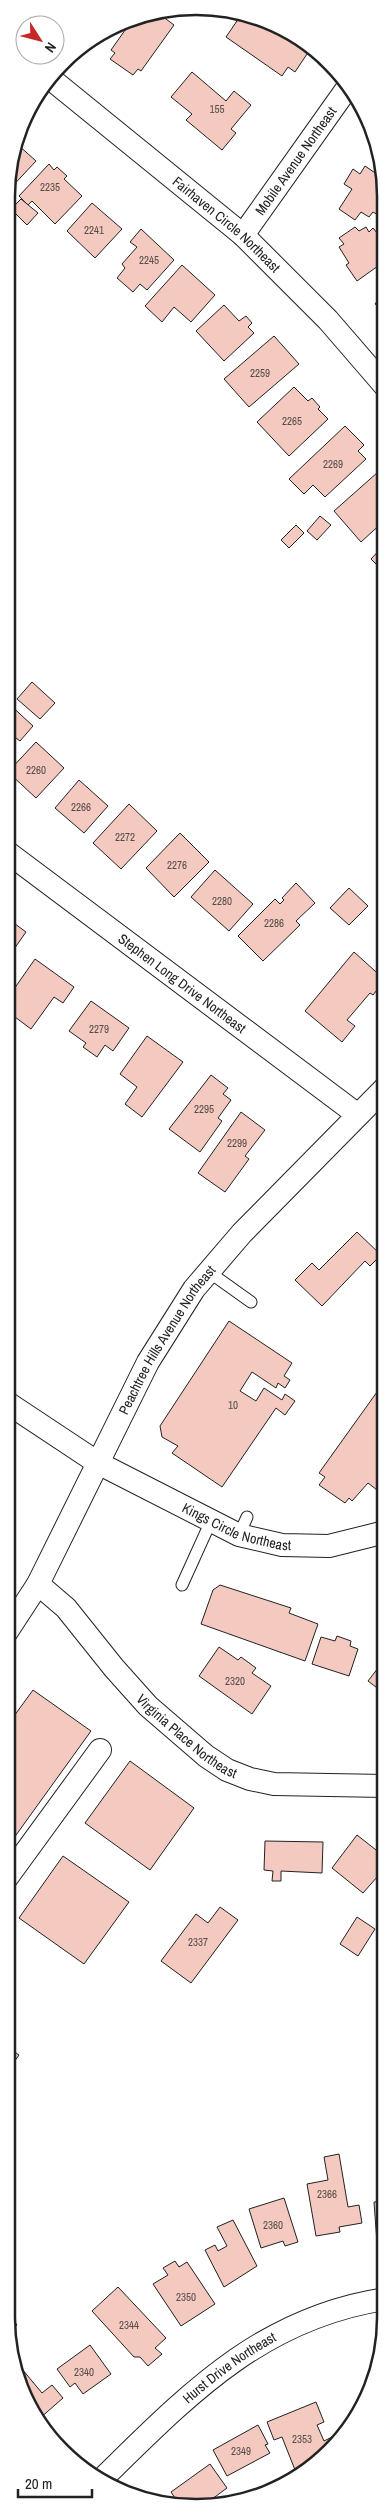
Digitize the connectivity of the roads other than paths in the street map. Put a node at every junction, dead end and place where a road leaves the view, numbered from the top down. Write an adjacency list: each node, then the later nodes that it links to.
1 (55, 82): 3 (street, Fairhaven Circle Northeast)
2 (344, 92): 3 (street, Mobile Avenue Northeast)
3 (244, 235): 4 (street, Fairhaven Circle Northeast)
4 (377, 377)
5 (15, 859): 7 (street, Stephen Long Drive Northeast)
6 (377, 1096): 7 (street, Peachtree Hills Avenue Northeast)
7 (358, 1115): 8 (street, Peachtree Hills Avenue Northeast)
8 (209, 1272): 9 (lane); 11 (street, Peachtree Hills Avenue Northeast)
9 (251, 1302)
10 (15, 1408): 11 (street)
11 (98, 1464): 12 (street, Kings Circle Northeast); 14 (street, Peachtree Hills Avenue Northeast)
12 (212, 1521): 13 (street, Kings Circle Northeast); 15 (lane)
13 (377, 1534)
14 (38, 1584): 16 (street, Peachtree Hills Avenue Northeast); 18 (street, Virginia Place Northeast)
15 (182, 1585)
16 (15, 1619)
17 (100, 1750): 19 (street)
18 (377, 1786)
19 (15, 1867)
20 (377, 2300): 21 (street, Hurst Drive Northeast)
21 (106, 2475)

